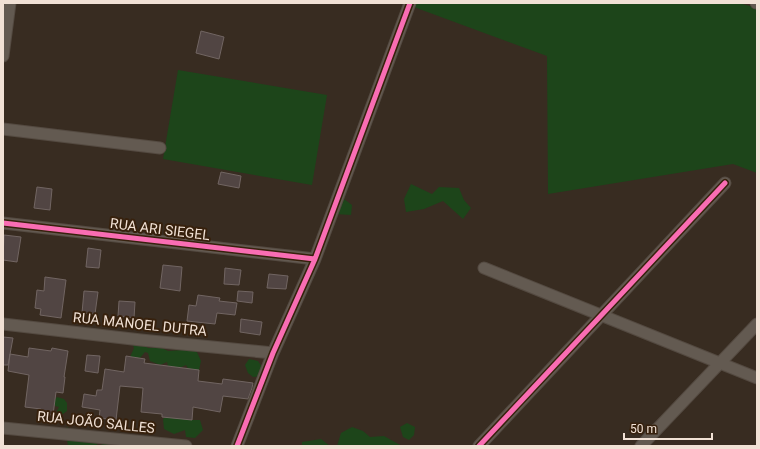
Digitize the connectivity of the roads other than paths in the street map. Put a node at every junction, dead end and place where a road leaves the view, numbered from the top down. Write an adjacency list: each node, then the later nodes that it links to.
1 (10, 3): 3 (street)
2 (410, 3): 8 (street)
3 (3, 56)
4 (3, 129): 5 (street)
5 (160, 148)
6 (725, 183): 10 (street)
7 (3, 222): 8 (street, RUA ARI SIEGEL)
8 (315, 259): 13 (street)
9 (484, 268): 10 (street)
10 (601, 316): 14 (street); 19 (street)
11 (3, 324): 13 (street, RUA MANOEL DUTRA)
12 (757, 324): 14 (street)
13 (273, 353): 18 (street)
14 (720, 363): 15 (street); 20 (street)
15 (757, 378)
16 (3, 428): 17 (street, RUA JOÃO SALLES)
17 (186, 446)
18 (236, 446)
19 (479, 446)
20 (641, 446)

